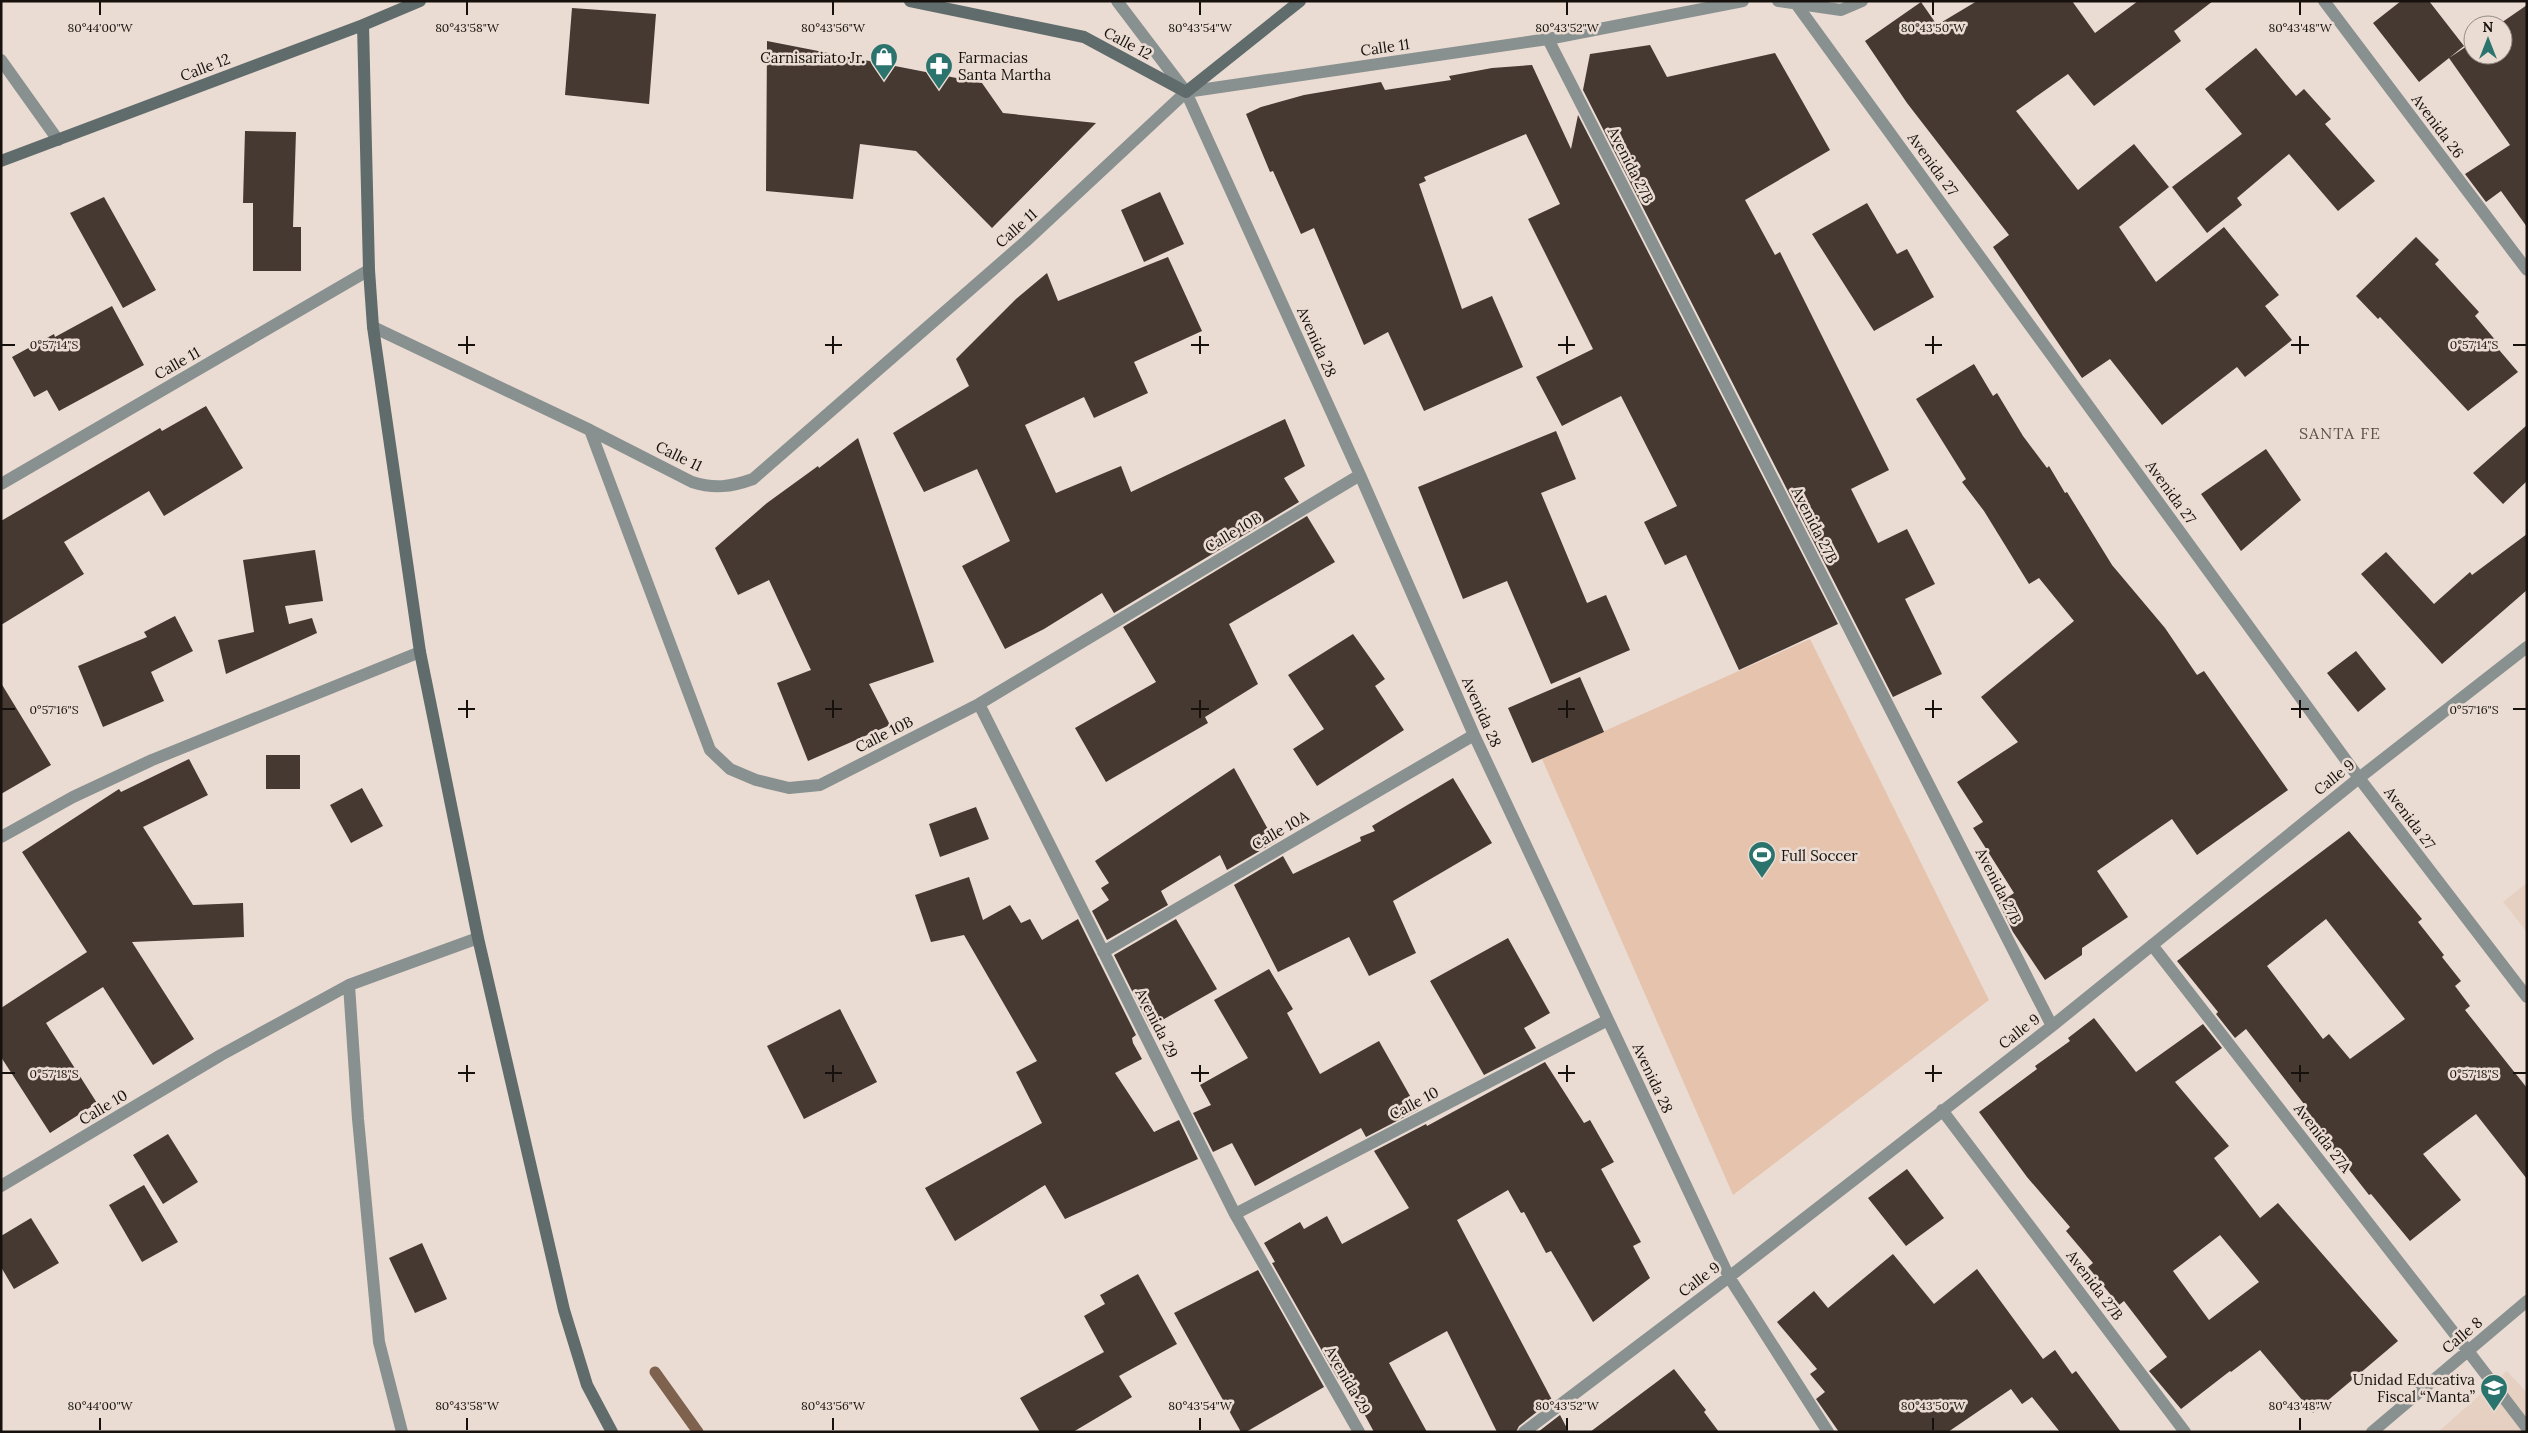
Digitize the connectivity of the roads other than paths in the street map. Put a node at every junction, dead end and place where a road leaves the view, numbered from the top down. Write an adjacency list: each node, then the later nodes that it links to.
1 (420, 1): 10 (street, Calle 12)
2 (910, 1): 13 (street, Calle 12)
3 (1117, 1): 13 (street, Avenida 28)
4 (1300, 1): 13 (street)
5 (1743, 1): 11 (street, Calle 11)
6 (1778, 1): 9 (street)
7 (1862, 1): 9 (street)
8 (2324, 1): 17 (street, Avenida 26)
9 (1795, 2): 26 (street, Avenida 27)
10 (364, 25): 14 (street, Calle 12); 16 (street)
11 (1548, 39): 13 (street, Calle 11); 34 (street, Avenida 27B)
12 (1, 60): 14 (street)
13 (1186, 92): 19 (street, Calle 11); 20 (street, Avenida 28)
14 (58, 140): 15 (street, Calle 12)
15 (1, 161)
16 (369, 270): 18 (street); 21 (street, Calle 11)
17 (2527, 270)
18 (373, 327): 19 (street, Calle 11); 23 (street)
19 (590, 430): 24 (street, Calle 10B)
20 (1360, 475): 24 (street, Calle 10B); 25 (street, Avenida 28)
21 (1, 484)
22 (2527, 647): 26 (street, Calle 9)
23 (420, 652): 27 (street); 28 (street)
24 (979, 704): 30 (street, Avenida 29)
25 (1474, 735): 30 (street, Calle 10A); 33 (street, Avenida 28)
26 (2359, 778): 29 (street, Calle 9); 32 (street, Avenida 27)
27 (1, 837)
28 (478, 938): 31 (street, Calle 10); 43 (street)
29 (2152, 945): 34 (street, Calle 9); 40 (street, Avenida 27A)
30 (1103, 952): 37 (street, Avenida 29)
31 (349, 985): 36 (street, Calle 10); 42 (street)
32 (2527, 997)
33 (1608, 1020): 37 (street, Calle 10); 38 (street, Avenida 28)
34 (2052, 1026): 35 (street, Calle 9)
35 (1942, 1110): 38 (street, Calle 9); 47 (street, Avenida 27B)
36 (1, 1186)
37 (1236, 1214): 44 (street, Avenida 29)
38 (1728, 1277): 45 (street, Calle 9); 46 (street, Avenida 28)
39 (2527, 1301): 40 (street, Calle 8)
40 (2468, 1351): 41 (street, Avenida 27A); 48 (street, Calle 8)
41 (2527, 1428)
42 (402, 1432)
43 (612, 1432)
44 (1359, 1432)
45 (1524, 1432)
46 (1828, 1432)
47 (2185, 1432)
48 (2372, 1432)

